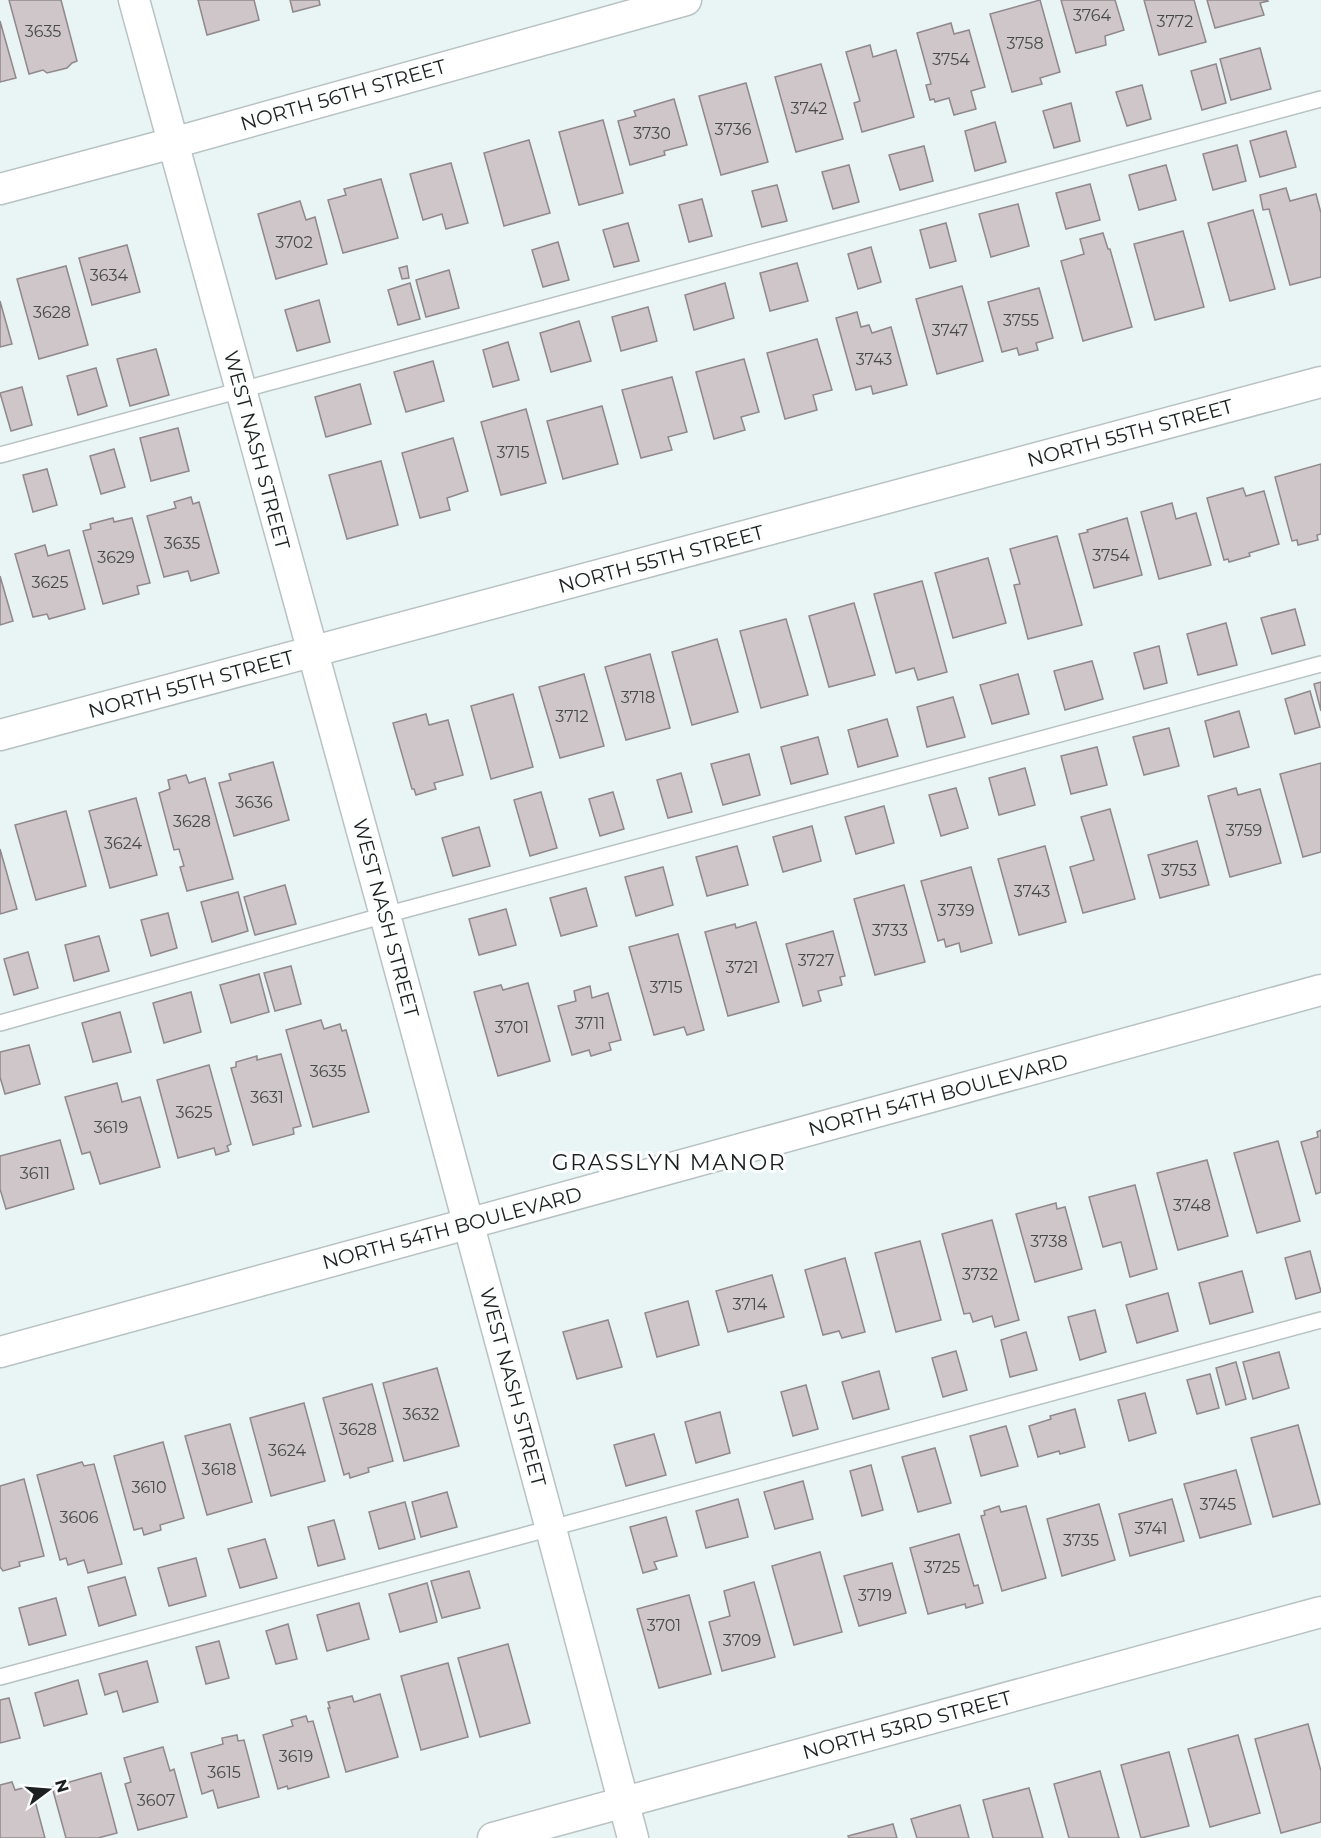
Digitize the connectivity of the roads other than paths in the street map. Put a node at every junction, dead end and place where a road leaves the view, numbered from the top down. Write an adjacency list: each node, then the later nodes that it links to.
1 (134, 0): 4 (street, WEST NASH STREET)
2 (686, 0): 4 (street, NORTH 56TH STREET)
3 (1321, 99): 7 (lane)
4 (173, 143): 5 (street, NORTH 56TH STREET); 7 (street, WEST NASH STREET)
5 (0, 189)
6 (1321, 382): 9 (street, NORTH 55TH STREET)
7 (241, 390): 8 (lane); 9 (street, WEST NASH STREET)
8 (0, 455)
9 (313, 652): 11 (street, NORTH 55TH STREET); 12 (street, WEST NASH STREET)
10 (1321, 664): 12 (lane)
11 (0, 735)
12 (385, 915): 14 (lane); 15 (street, WEST NASH STREET)
13 (1321, 990): 15 (street, NORTH 54TH BOULEVARD)
14 (0, 1023)
15 (468, 1224): 17 (street, NORTH 54TH BOULEVARD); 18 (street, WEST NASH STREET)
16 (1321, 1320): 18 (lane)
17 (0, 1352)
18 (551, 1529): 20 (lane); 21 (street, WEST NASH STREET)
19 (1321, 1612): 21 (street, NORTH 53RD STREET)
20 (0, 1677)
21 (623, 1803): 22 (street, NORTH 53RD STREET); 23 (street, WEST NASH STREET)
22 (493, 1838)
23 (633, 1838)

